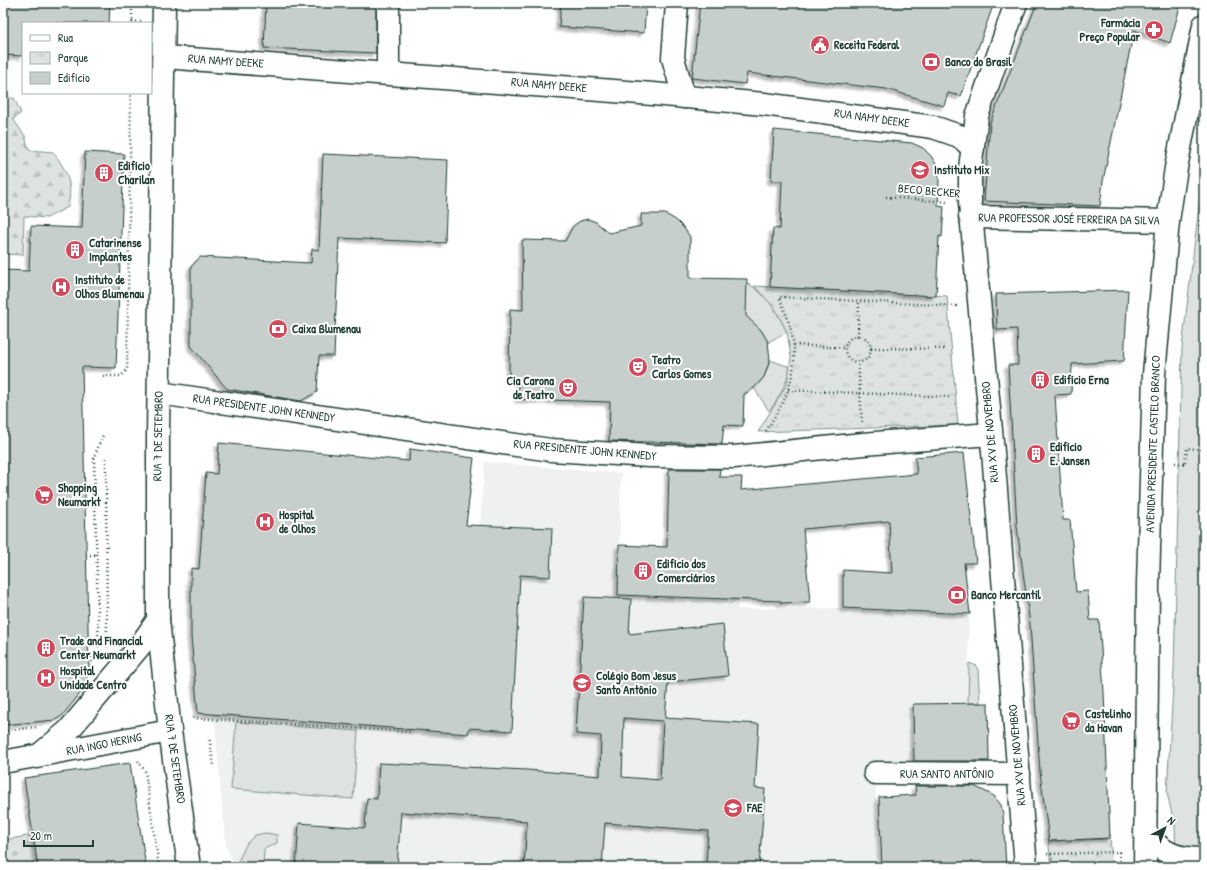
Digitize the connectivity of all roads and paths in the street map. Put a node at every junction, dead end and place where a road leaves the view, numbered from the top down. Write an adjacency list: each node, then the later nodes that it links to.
1 (132, 3): 6 (path)
2 (164, 3): 9 (street, RUA 7 DE SETEMBRO)
3 (388, 3): 11 (street)
4 (677, 3): 10 (street)
5 (1016, 3): 15 (street, RUA XV DE NOVEMBRO)
6 (132, 22): 7 (path)
7 (142, 22)
8 (1204, 26): 20 (street, AVENIDA PRESIDENTE CASTELO BRANCO)
9 (164, 57): 11 (street, RUA NAMY DEEKE); 31 (street, RUA 7 DE SETEMBRO)
10 (673, 58): 13 (street); 14 (street)
11 (388, 73): 13 (street, RUA NAMY DEEKE)
12 (131, 94): 29 (path)
13 (653, 94): 14 (street, RUA NAMY DEEKE)
14 (684, 97): 16 (street, RUA NAMY DEEKE)
15 (977, 116): 16 (street, RUA NAMY DEEKE); 17 (street, RUA XV DE NOVEMBRO)
16 (933, 127): 17 (street, RUA NAMY DEEKE)
17 (972, 148): 19 (street, RUA XV DE NOVEMBRO)
18 (886, 197): 19 (path, BECO BECKER)
19 (970, 210): 20 (street, RUA PROFESSOR JOSÉ FERREIRA DA SILVA); 22 (street, RUA XV DE NOVEMBRO)
20 (1168, 221): 56 (street, AVENIDA PRESIDENTE CASTELO BRANCO)
21 (859, 302): 22 (path); 23 (path); 24 (path)
22 (979, 307): 34 (street, RUA XV DE NOVEMBRO)
23 (858, 336): 25 (path); 26 (path)
24 (794, 345): 25 (path); 30 (path)
25 (846, 348): 28 (path)
26 (871, 348): 27 (path); 28 (path)
27 (946, 349)
28 (858, 361): 32 (path)
29 (103, 376)
30 (788, 390): 32 (path); 36 (path)
31 (159, 393): 37 (street, RUA PRESIDENTE JOHN KENNEDY); 43 (street, RUA 7 DE SETEMBRO)
32 (860, 393): 33 (path); 37 (path)
33 (950, 397)
34 (990, 434): 37 (street, RUA PRESIDENTE JOHN KENNEDY); 55 (street, RUA XV DE NOVEMBRO)
35 (103, 435): 42 (path)
36 (764, 435)
37 (863, 444)
38 (1204, 450): 40 (path)
39 (106, 458): 44 (path)
40 (1170, 462)
41 (86, 555): 42 (path)
42 (96, 555): 45 (path)
43 (158, 620): 47 (street, RUA 7 DE SETEMBRO); 50 (street, RUA INGO HERING)
44 (107, 652)
45 (92, 654)
46 (193, 718): 48 (path)
47 (170, 731): 50 (street, RUA INGO HERING); 61 (street, RUA 7 DE SETEMBRO)
48 (412, 732)
49 (209, 736): 53 (path)
50 (37, 757): 52 (street, RUA INGO HERING)
51 (137, 759): 60 (path)
52 (3, 762)
53 (214, 766)
54 (875, 774): 55 (street, RUA SANTO ANTÔNIO)
55 (1019, 774): 59 (street, RUA XV DE NOVEMBRO)
56 (1145, 832): 58 (street); 64 (street, AVENIDA PRESIDENTE CASTELO BRANCO)
57 (1052, 854): 59 (path); 62 (path); 63 (path)
58 (1200, 859)
59 (1034, 861)
60 (159, 867)
61 (189, 867)
62 (1053, 867)
63 (1120, 867)
64 (1145, 867)

